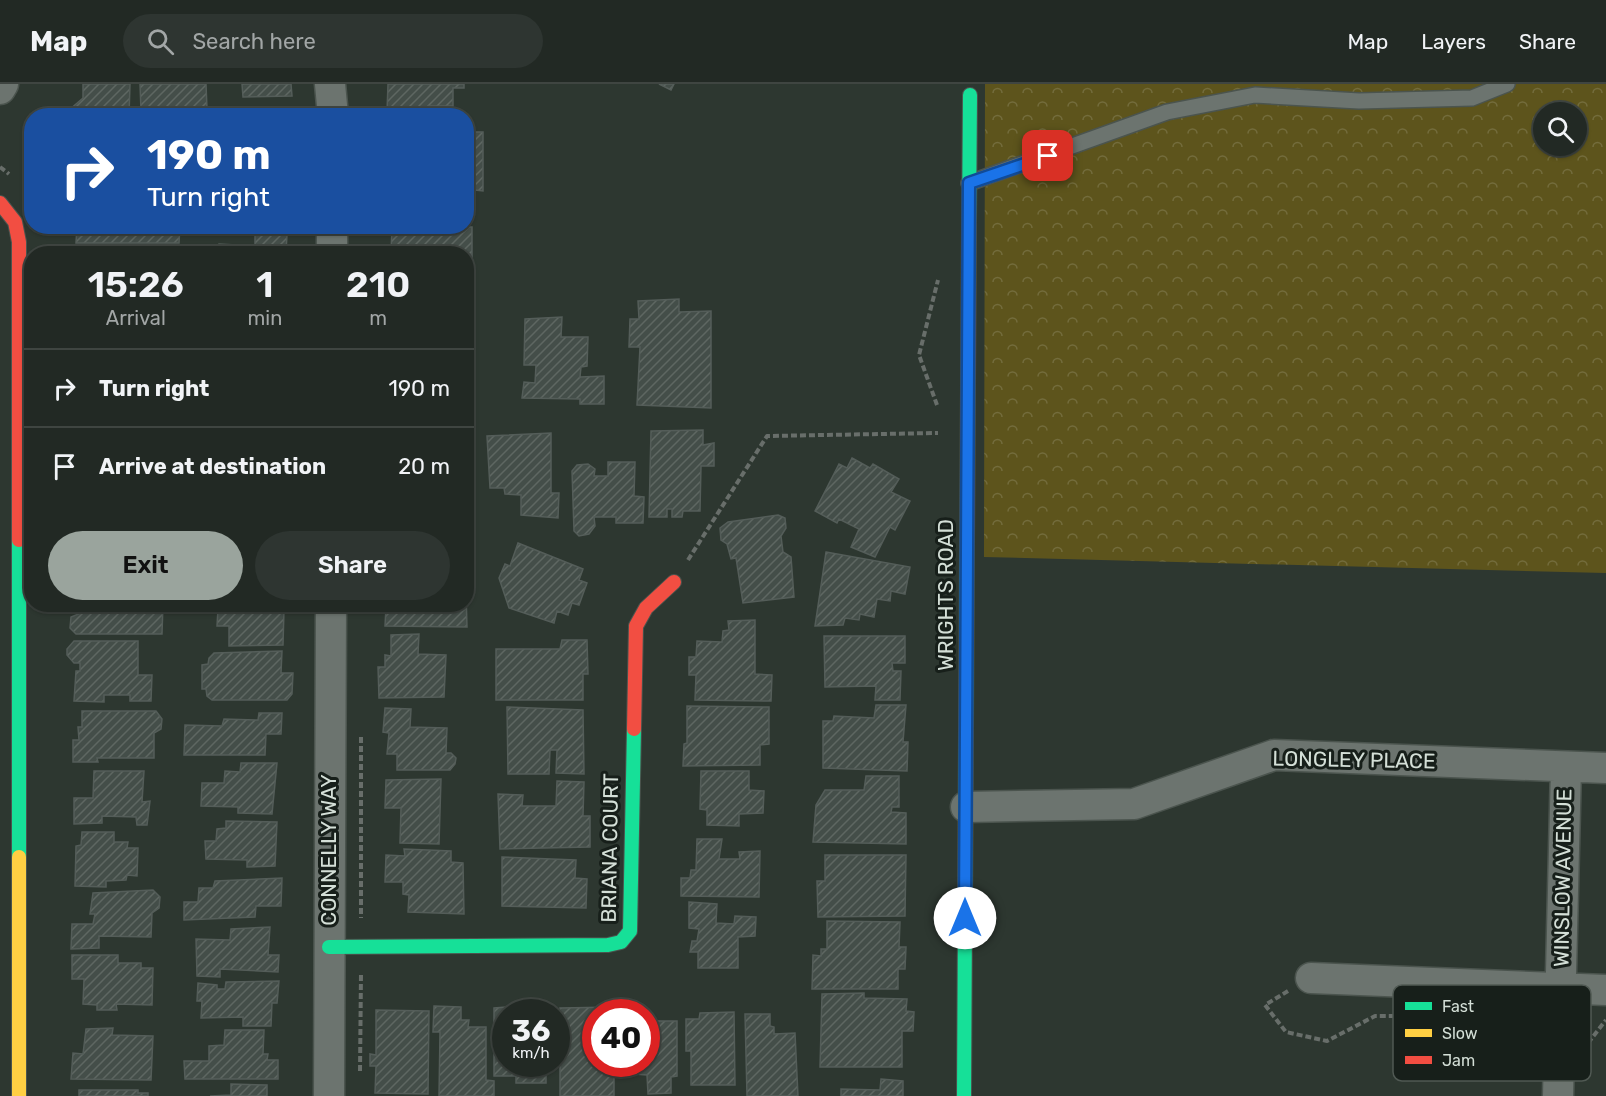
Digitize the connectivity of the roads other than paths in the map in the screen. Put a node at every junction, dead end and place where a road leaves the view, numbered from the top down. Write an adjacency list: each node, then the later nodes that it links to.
1 (3, 84): 4 (street)
2 (330, 84): 6 (street)
3 (1507, 84): 7 (lane)
4 (0, 89)
5 (970, 95): 7 (street, WRIGHTS ROAD)
6 (332, 108)
7 (969, 183): 13 (street, WRIGHTS ROAD)
8 (0, 203): 21 (street)
9 (674, 582): 14 (street, BRIANA COURT)
10 (331, 612): 14 (street, CONNELLY WAY)
11 (1566, 767): 12 (street, LONGLEY PLACE); 13 (street, LONGLEY PLACE); 17 (street, WINSLOW AVENUE)
12 (1606, 768)
13 (966, 807): 23 (street, WRIGHTS ROAD)
14 (329, 947): 22 (street, CONNELLY WAY)
15 (1311, 978): 16 (street)
16 (1469, 985)
17 (1560, 985)
18 (1591, 990): 19 (street)
19 (1606, 990)
20 (1558, 1081): 24 (street, WINSLOW AVENUE)
21 (19, 1096)
22 (329, 1096)
23 (964, 1096)
24 (1558, 1096)

